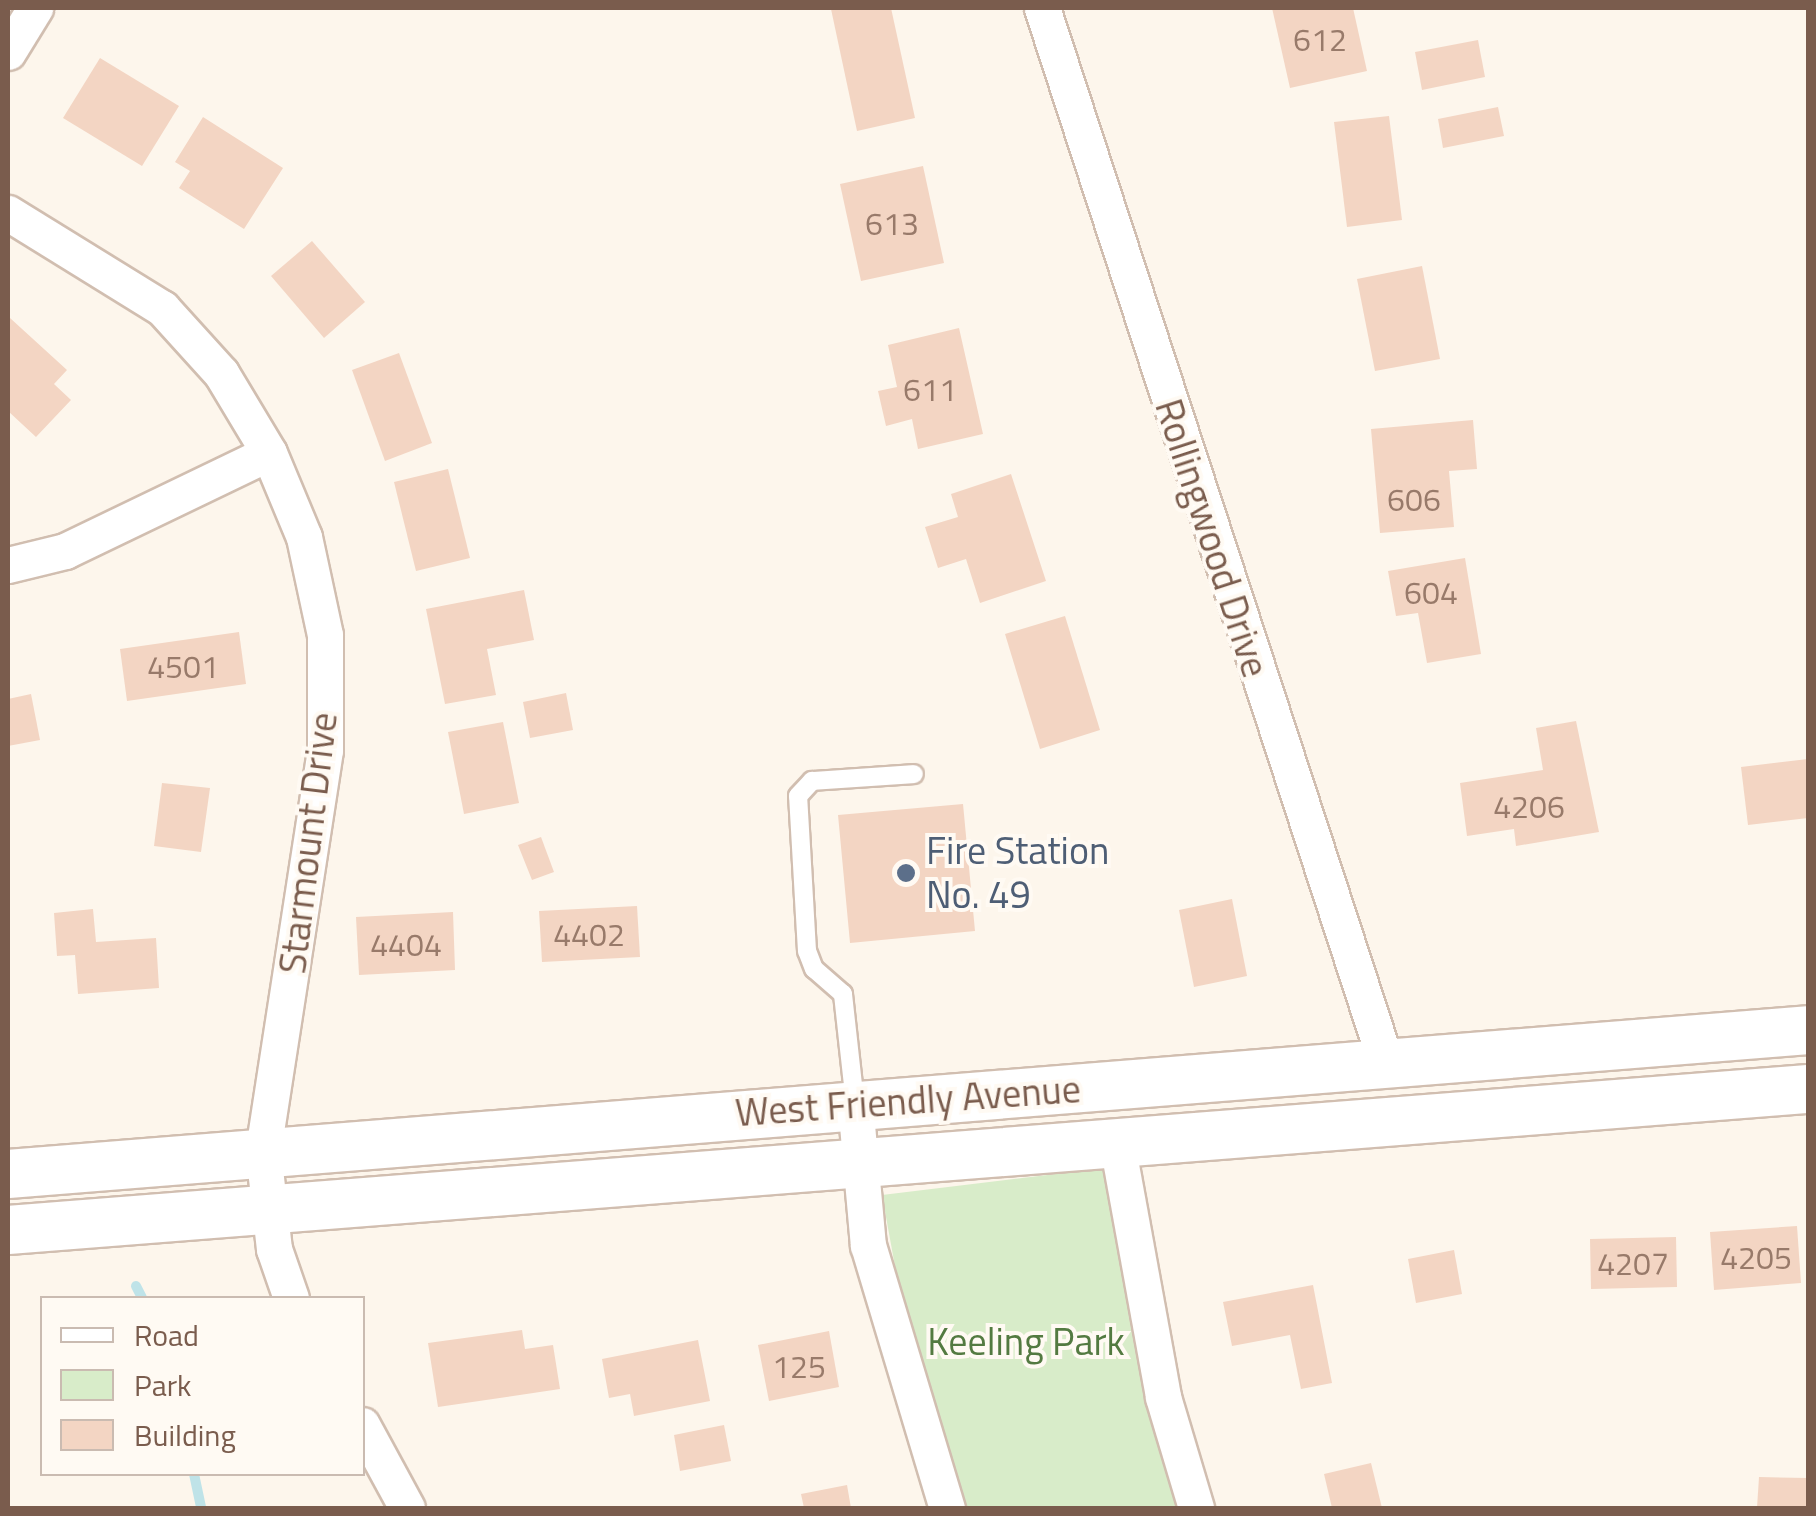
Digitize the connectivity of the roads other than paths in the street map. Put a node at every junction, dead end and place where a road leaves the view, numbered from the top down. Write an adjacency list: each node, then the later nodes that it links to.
1 (36, 8): 3 (street)
2 (1042, 8): 9 (street, Rollingwood Drive)
3 (8, 52)
4 (8, 213): 5 (street, Starmount Drive)
5 (269, 453): 6 (street); 13 (street, Starmount Drive)
6 (8, 565)
7 (914, 774): 11 (lane)
8 (1808, 1030): 9 (main road, West Friendly Avenue)
9 (1387, 1066): 11 (main road, West Friendly Avenue)
10 (1808, 1088): 12 (main road, West Friendly Avenue)
11 (855, 1103): 13 (main road, West Friendly Avenue); 14 (street)
12 (1117, 1143): 14 (main road, West Friendly Avenue); 22 (street)
13 (263, 1151): 15 (main road, West Friendly Avenue); 16 (street, Starmount Drive)
14 (861, 1164): 16 (main road, West Friendly Avenue); 21 (street)
15 (8, 1174)
16 (268, 1214): 17 (main road, West Friendly Avenue); 18 (street, Starmount Drive)
17 (8, 1230)
18 (290, 1296)
19 (365, 1431): 20 (street)
20 (407, 1508)
21 (948, 1508)
22 (1196, 1508)

